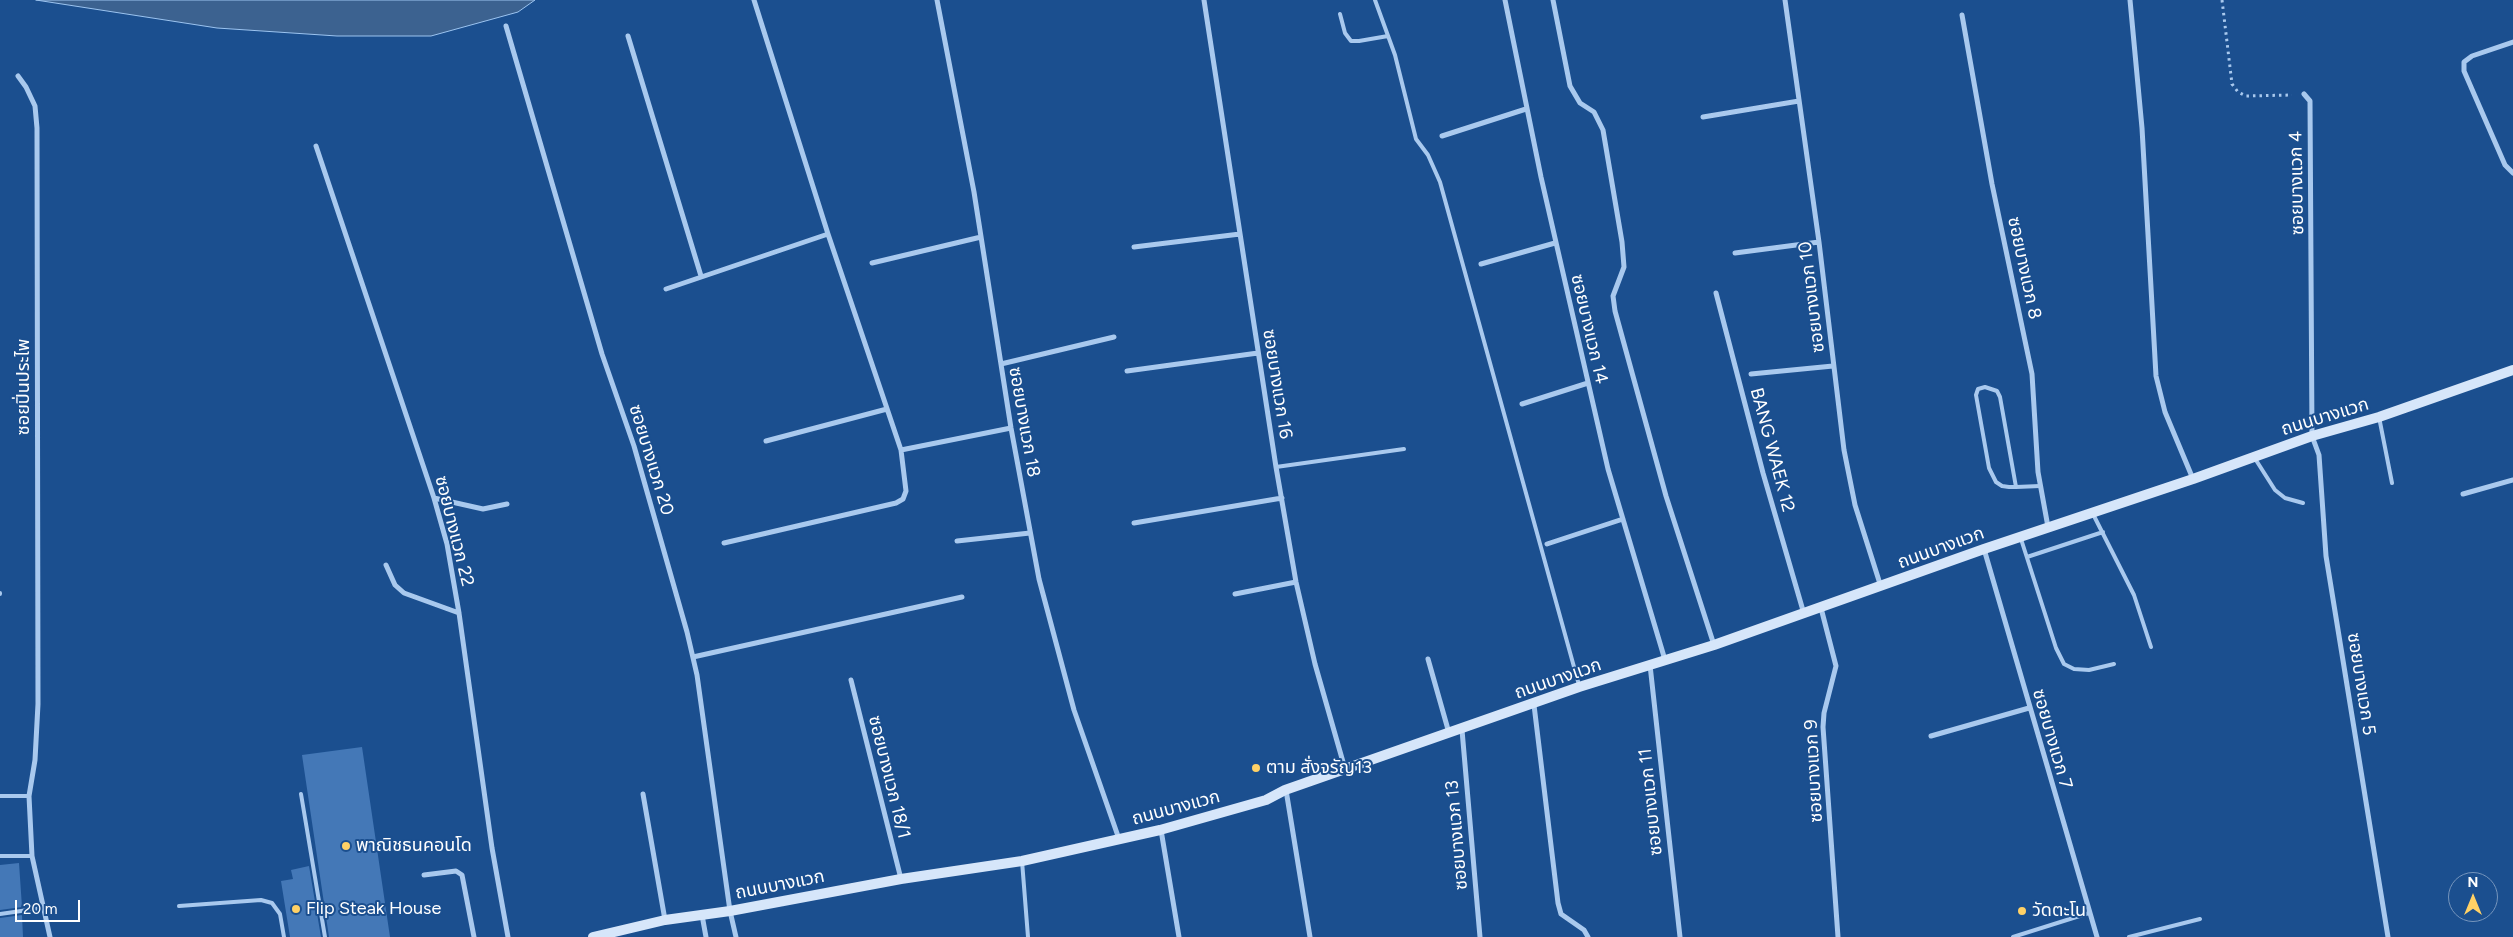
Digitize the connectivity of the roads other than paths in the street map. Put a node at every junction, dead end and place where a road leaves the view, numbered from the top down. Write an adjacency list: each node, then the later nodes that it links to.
1 (754, 0): 23 (street)
2 (937, 0): 25 (street, ซอยบางแวก 18)
3 (1204, 0): 24 (street, ซอยบางแวก 16)
4 (1374, 0): 13 (lane)
5 (1505, 0): 18 (street, ซอยบางแวก 14)
6 (1552, 0): 83 (street)
7 (1785, 0): 17 (street, ซอยบางแวก 10)
8 (2130, 0): 53 (street)
9 (1340, 14): 13 (lane)
10 (1962, 15): 56 (street, ซอยบางแวก 8)
11 (506, 26): 85 (street, ซอยบางแวก 20)
12 (628, 36): 32 (street)
13 (1388, 36): 91 (lane)
14 (2513, 42): 22 (street)
15 (18, 76): 102 (street, ซอยปิ่นประไพ)
16 (2304, 94): 47 (street, ซอยบางแวก 4)
17 (1799, 101): 19 (street); 26 (street, ซอยบางแวก 10)
18 (1526, 110): 20 (street); 27 (street, ซอยบางแวก 14)
19 (1703, 117)
20 (1442, 136)
21 (316, 146): 59 (street, ซอยบางแวก 22)
22 (2513, 173)
23 (828, 234): 32 (street); 44 (street)
24 (1240, 234): 28 (street); 36 (street, ซอยบางแวก 16)
25 (981, 237): 30 (street); 37 (street, ซอยบางแวก 18)
26 (1819, 242): 29 (street); 38 (street, ซอยบางแวก 10)
27 (1555, 243): 31 (street); 42 (street, ซอยบางแวก 14)
28 (1134, 247)
29 (1735, 253)
30 (872, 263)
31 (1481, 264)
32 (700, 276): 33 (street)
33 (666, 289)
34 (1716, 293): 82 (street, BANG WAEK 12)
35 (1114, 337): 37 (street)
36 (1258, 353): 40 (street); 52 (street, ซอยบางแวก 16)
37 (1001, 364): 46 (street, ซอยบางแวก 18)
38 (1834, 366): 41 (street); 77 (street, ซอยบางแวก 10)
39 (2513, 370): 45 (main road, ถนนบางแวก)
40 (1127, 371)
41 (1751, 374)
42 (1588, 383): 43 (street); 64 (street, ซอยบางแวก 14)
43 (1522, 404)
44 (887, 409): 48 (street); 50 (street)
45 (2379, 417): 47 (main road, ถนนบางแวก); 55 (lane)
46 (1011, 428): 50 (street); 68 (street, ซอยบางแวก 18)
47 (2312, 436): 51 (main road, ถนนบางแวก); 136 (street, ซอยบางแวก 5)
48 (766, 441)
49 (1404, 448): 52 (lane)
50 (901, 450): 71 (street)
51 (2254, 457): 53 (main road, ถนนบางแวก); 61 (lane)
52 (1276, 467): 60 (street, ซอยบางแวก 16)
53 (2193, 480): 63 (main road, ถนนบางแวก)
54 (2513, 480): 58 (street)
55 (2392, 483)
56 (2040, 486): 57 (lane); 66 (street, ซอยบางแวก 8)
57 (2016, 487): 57 (lane)
58 (2463, 494)
59 (434, 498): 62 (street); 81 (street, ซอยบางแวก 22)
60 (1282, 498): 65 (street); 76 (street, ซอยบางแวก 16)
61 (2303, 503)
62 (507, 504)
63 (2092, 512): 66 (main road, ถนนบางแวก); 67 (lane)
64 (1623, 519): 72 (street); 87 (street, ซอยบางแวก 14)
65 (1134, 523)
66 (2048, 527): 69 (main road, ถนนบางแวก)
67 (2103, 532): 74 (lane); 84 (lane)
68 (1030, 533): 70 (street); 104 (street, ซอยบางแวก 18)
69 (2020, 536): 73 (main road, ถนนบางแวก); 74 (lane)
70 (957, 541)
71 (724, 543)
72 (1547, 544)
73 (1984, 549): 77 (main road, ถนนบางแวก); 93 (street, ซอยบางแวก 7)
74 (2027, 557): 88 (lane)
75 (386, 565): 81 (street)
76 (1296, 582): 78 (street); 97 (street, ซอยบางแวก 16)
77 (1881, 587): 80 (main road, ถนนบางแวก)
78 (1235, 594)
79 (962, 597): 85 (street)
80 (1821, 608): 82 (main road, ถนนบางแวก); 132 (street, ซอยบางแวก 9)
81 (459, 613): 122 (street, ซอยบางแวก 22)
82 (1804, 614): 83 (main road, ถนนบางแวก)
83 (1714, 645): 87 (main road, ถนนบางแวก)
84 (2151, 646)
85 (693, 657): 112 (street, ซอยบางแวก 20)
86 (1428, 659): 95 (street)
87 (1665, 660): 89 (main road, ถนนบางแวก)
88 (2114, 664)
89 (1650, 665): 91 (main road, ถนนบางแวก); 131 (street, ซอยบางแวก 11)
90 (851, 680): 109 (street, ซอยบางแวก 18/1)
91 (1579, 687): 92 (main road, ถนนบางแวก)
92 (1534, 705): 94 (main road, ถนนบางแวก); 130 (street)
93 (2029, 708): 96 (street); 113 (street, ซอยบางแวก 7)
94 (1462, 730): 95 (main road, ถนนบางแวก); 129 (street, ซอยบางแวก 13)
95 (1449, 733): 97 (main road, ถนนบางแวก)
96 (1931, 736)
97 (1345, 769): 98 (main road, ถนนบางแวก)
98 (1286, 790): 103 (main road, ถนนบางแวก); 128 (street)
99 (300, 794): 120 (lane)
100 (643, 794): 117 (street)
101 (0, 796): 102 (lane)
102 (29, 796): 106 (street, ซอยปิ่นประไพ)
103 (1160, 830): 104 (main road, ถนนบางแวก); 127 (street)
104 (1119, 840): 107 (main road, ถนนบางแวก)
105 (0, 856): 106 (lane)
106 (32, 856): 111 (street, ซอยปิ่นประไพ)
107 (1022, 861): 109 (main road, ถนนบางแวก); 126 (lane)
108 (424, 875): 121 (street)
109 (901, 880): 112 (main road, ถนนบางแวก)
110 (179, 906): 119 (lane)
111 (42, 908): 114 (lane); 118 (street, ซอยปิ่นประไพ)
112 (730, 911): 115 (main road, ถนนบางแวก); 125 (street, ซอยบางแวก 20)
113 (2089, 913): 133 (lane); 134 (street, ซอยบางแวก 7)
114 (0, 914)
115 (702, 915): 117 (main road, ถนนบางแวก); 124 (street)
116 (2200, 919): 135 (lane)
117 (665, 920): 123 (main road, ถนนบางแวก)
118 (50, 937)
119 (284, 937)
120 (325, 937)
121 (474, 937)
122 (508, 937)
123 (593, 937)
124 (706, 937)
125 (736, 937)
126 (1028, 937)
127 (1179, 937)
128 (1310, 937)
129 (1480, 937)
130 (1588, 937)
131 (1680, 937)
132 (1838, 937)
133 (2013, 937)
134 (2097, 937)
135 (2130, 937)
136 (2388, 937)

